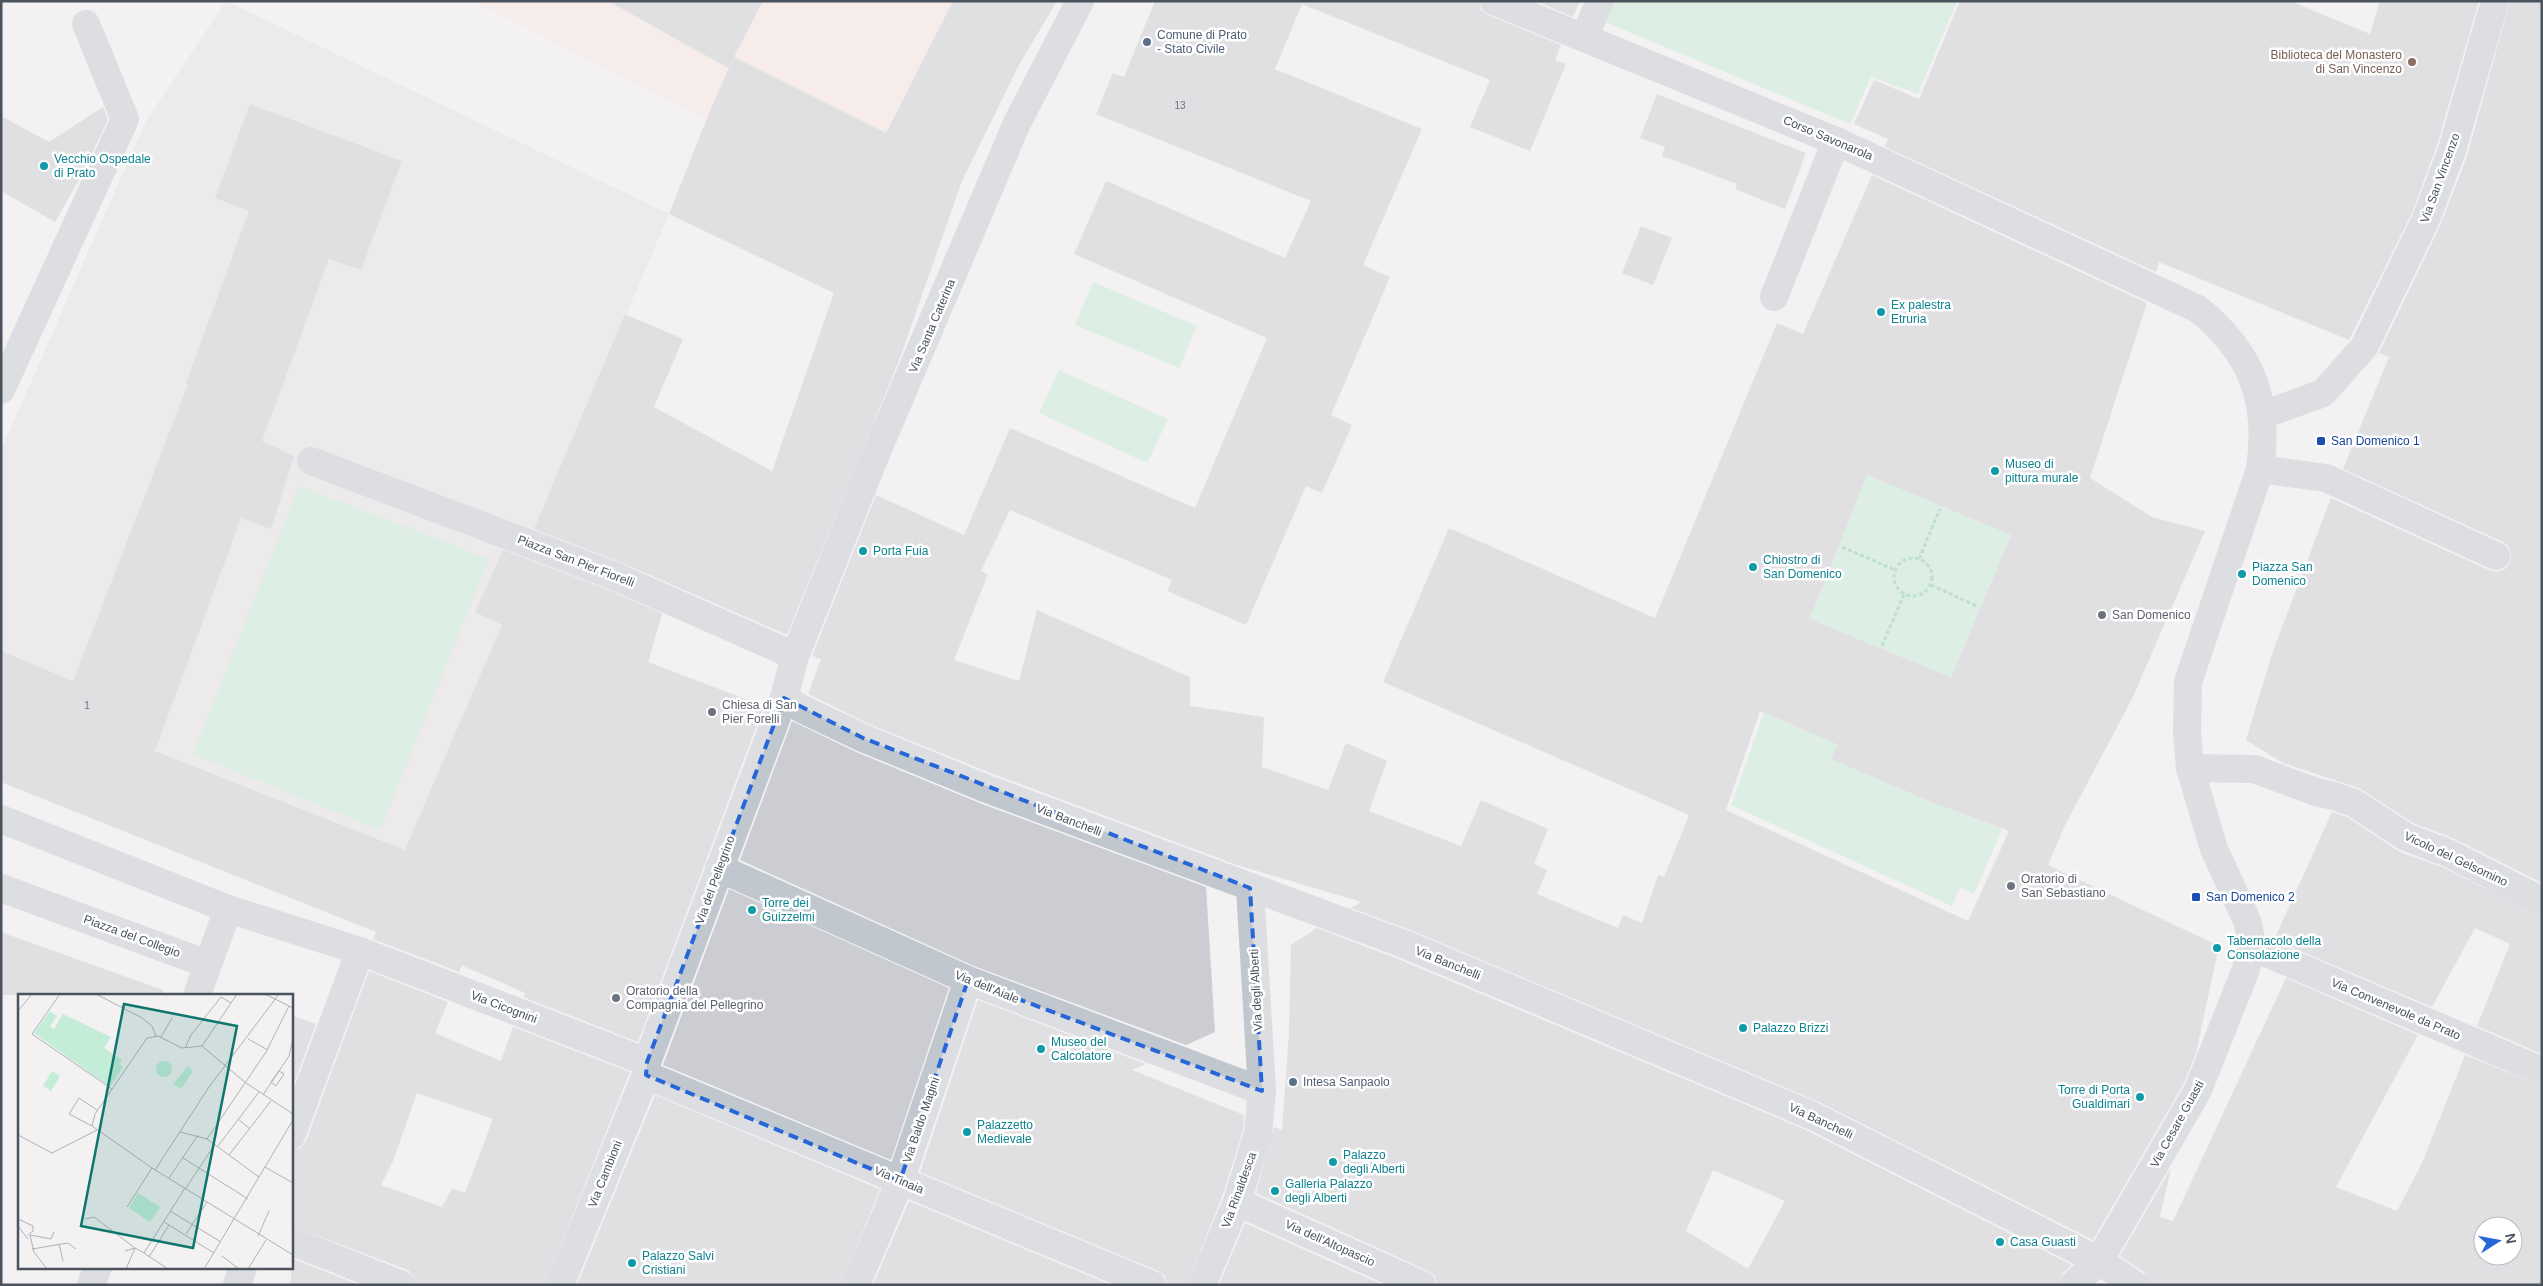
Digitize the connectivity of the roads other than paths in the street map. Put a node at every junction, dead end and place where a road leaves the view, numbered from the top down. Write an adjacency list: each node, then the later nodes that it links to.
1 (1080, 1): 14 (street, Via Santa Caterina)
2 (1494, 1): 6 (street, Corso Savonarola)
3 (1600, 1): 6 (street)
4 (2495, 1): 10 (street, Via San Vincenzo)
5 (86, 24): 9 (street)
6 (1584, 38): 7 (street, Corso Savonarola)
7 (1836, 140): 8 (street); 10 (street, Corso Savonarola)
8 (1774, 298)
9 (1, 390)
10 (2263, 415): 12 (street)
11 (311, 461): 14 (street, Piazza San Pier Fiorelli)
12 (2260, 469): 13 (street); 16 (street)
13 (2496, 556)
14 (796, 656): 15 (street)
15 (784, 698): 18 (street, Via del Pellegrino); 20 (street, Via Banchelli)
16 (2190, 768): 21 (street, Vicolo del Gelsomino); 23 (street)
17 (1, 819): 22 (street)
18 (719, 868): 26 (street, Via dell'Aiale); 28 (street, Via del Pellegrino)
19 (1, 888): 25 (street, Piazza del Collegio)
20 (1250, 888): 30 (street, Via degli Alberti); 35 (street, Via Banchelli)
21 (2542, 901)
22 (228, 909): 24 (street); 25 (street)
23 (2252, 947): 29 (street, Via Convenevole da Prato); 35 (street, Via Cesare Guasti)
24 (360, 951): 28 (street, Via Cicognini); 31 (street)
25 (207, 964): 27 (street)
26 (968, 980): 30 (street, Via dell'Aiale); 32 (street, Via Baldo Magini)
27 (197, 994)
28 (646, 1069): 32 (street, Via Tinaia); 41 (street, Via Cambioni)
29 (2542, 1071)
30 (1262, 1091): 33 (street, Via Rinaldesca)
31 (292, 1133)
32 (900, 1181): 42 (street, Via Baldo Magini); 43 (street, Via Tinaia)
33 (1237, 1202): 44 (street, Via Rinaldesca); 45 (street, Via dell'Altopascio)
34 (292, 1242): 40 (street)
35 (2099, 1261): 46 (street, Via Cesare Guasti); 47 (street, Via Banchelli)
36 (98, 1268): 38 (street)
37 (243, 1268): 39 (street)
38 (91, 1285)
39 (237, 1285)
40 (402, 1285)
41 (560, 1285)
42 (856, 1285)
43 (1152, 1285)
44 (1202, 1285)
45 (1422, 1285)
46 (2073, 1285)
47 (2135, 1285)

